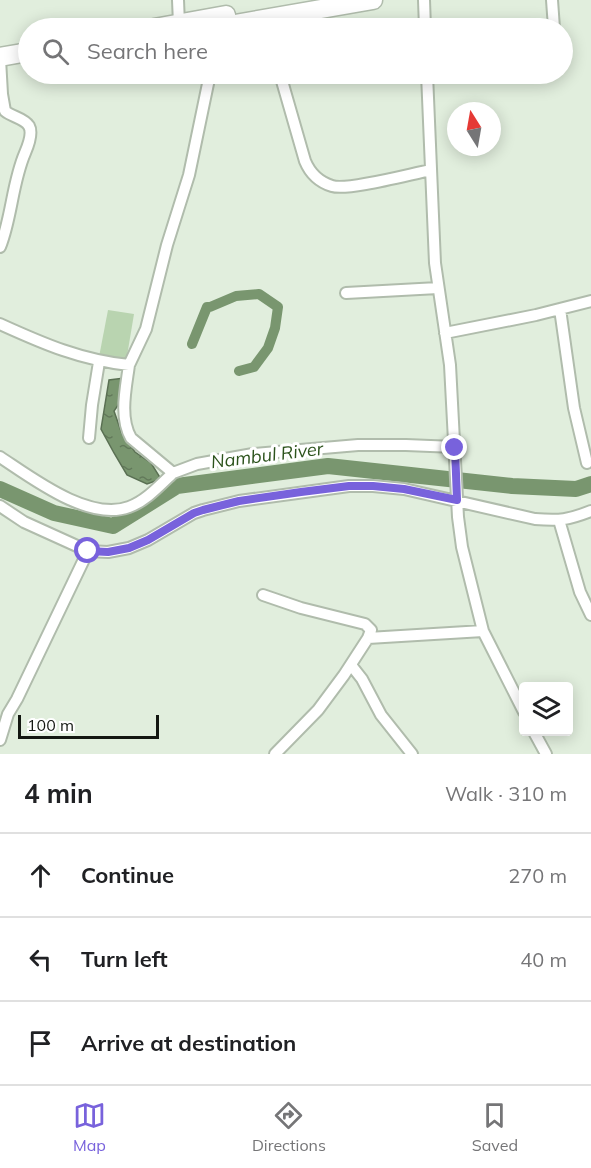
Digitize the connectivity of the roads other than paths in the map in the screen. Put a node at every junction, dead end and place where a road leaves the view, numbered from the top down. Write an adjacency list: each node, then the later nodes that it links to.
1 (178, 0): 6 (street)
2 (310, 0): 7 (main road)
3 (373, 0): 8 (main road)
4 (424, 0): 9 (street)
5 (552, 0): 10 (street)
6 (179, 18)
7 (243, 18)
8 (292, 18)
9 (425, 18)
10 (553, 18)
11 (18, 56): 12 (main road)
12 (0, 63): 13 (main road); 18 (street)
13 (18, 63)
14 (208, 84): 26 (street)
15 (283, 84): 17 (street)
16 (427, 84): 17 (street)
17 (431, 170): 19 (street)
18 (0, 247)
19 (438, 288): 20 (street); 24 (street)
20 (346, 293)
21 (591, 301): 22 (street)
22 (560, 309): 24 (street); 30 (street)
23 (0, 324): 25 (street)
24 (445, 333): 28 (street)
25 (99, 362): 26 (street); 27 (street)
26 (129, 365): 31 (street)
27 (89, 438)
28 (455, 448): 31 (street); 32 (street)
29 (0, 457): 31 (street)
30 (587, 463)
31 (173, 473)
32 (457, 495): 35 (street); 36 (street); 39 (street)
33 (0, 506): 36 (street)
34 (591, 511): 35 (street)
35 (559, 520): 38 (street)
36 (88, 551): 44 (street)
37 (263, 595): 40 (street)
38 (591, 615)
39 (483, 631): 40 (street); 42 (street)
40 (368, 638): 41 (street)
41 (351, 665): 45 (street); 46 (street)
42 (519, 702)
43 (536, 736): 47 (street)
44 (0, 738)
45 (275, 754)
46 (412, 754)
47 (546, 754)

